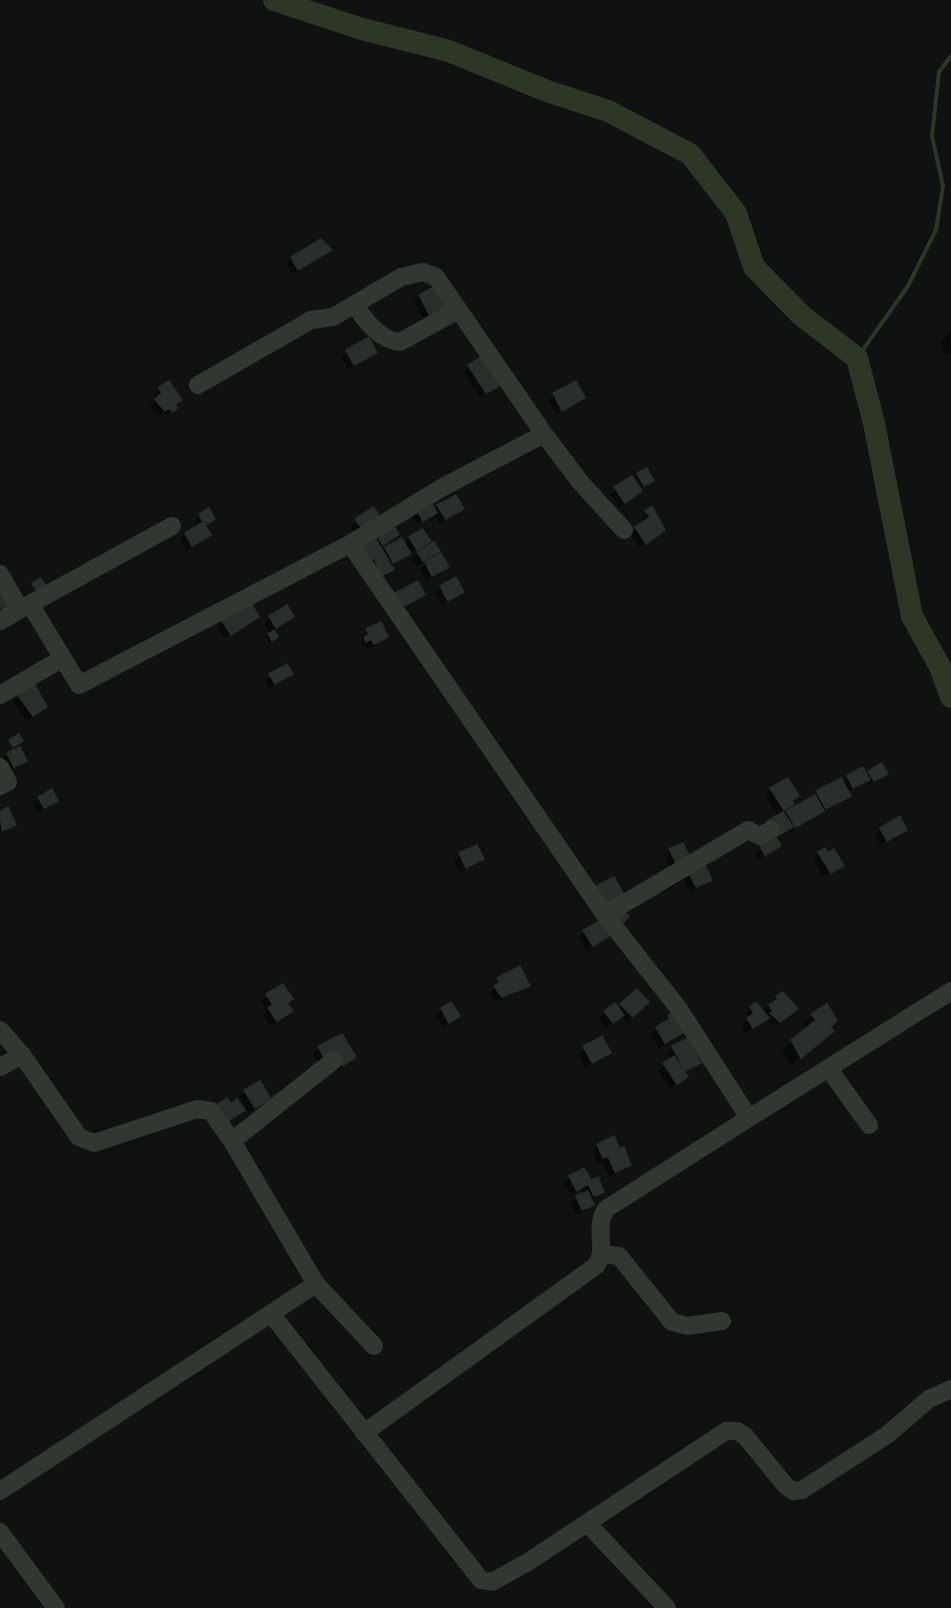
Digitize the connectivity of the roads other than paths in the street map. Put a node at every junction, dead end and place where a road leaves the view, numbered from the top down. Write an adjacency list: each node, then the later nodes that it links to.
1 (355, 304): 2 (street); 2 (street); 3 (street)
2 (458, 310): 4 (street)
3 (198, 385)
4 (544, 434): 6 (street); 7 (street)
5 (172, 526): 9 (street)
6 (624, 530)
7 (350, 544): 11 (street); 16 (street)
8 (0, 574): 9 (street)
9 (25, 607): 10 (street); 11 (street)
10 (0, 621)
11 (63, 658): 12 (street)
12 (0, 695)
13 (0, 767): 14 (street)
14 (0, 786)
15 (771, 830): 16 (street)
16 (605, 915): 23 (street)
17 (951, 991): 22 (street)
18 (0, 1030): 19 (street)
19 (22, 1054): 21 (street); 25 (street)
20 (334, 1060): 25 (street)
21 (0, 1067)
22 (829, 1069): 23 (street); 24 (street)
23 (749, 1118): 26 (street)
24 (869, 1125)
25 (232, 1141): 27 (street)
26 (600, 1254): 29 (street); 32 (street)
27 (316, 1284): 28 (street); 30 (street)
28 (272, 1315): 32 (street); 33 (street)
29 (722, 1321)
30 (374, 1346)
31 (951, 1389): 34 (street)
32 (364, 1433): 34 (street)
33 (0, 1491)
34 (587, 1523): 37 (street)
35 (0, 1532): 36 (street)
36 (56, 1608)
37 (667, 1608)

